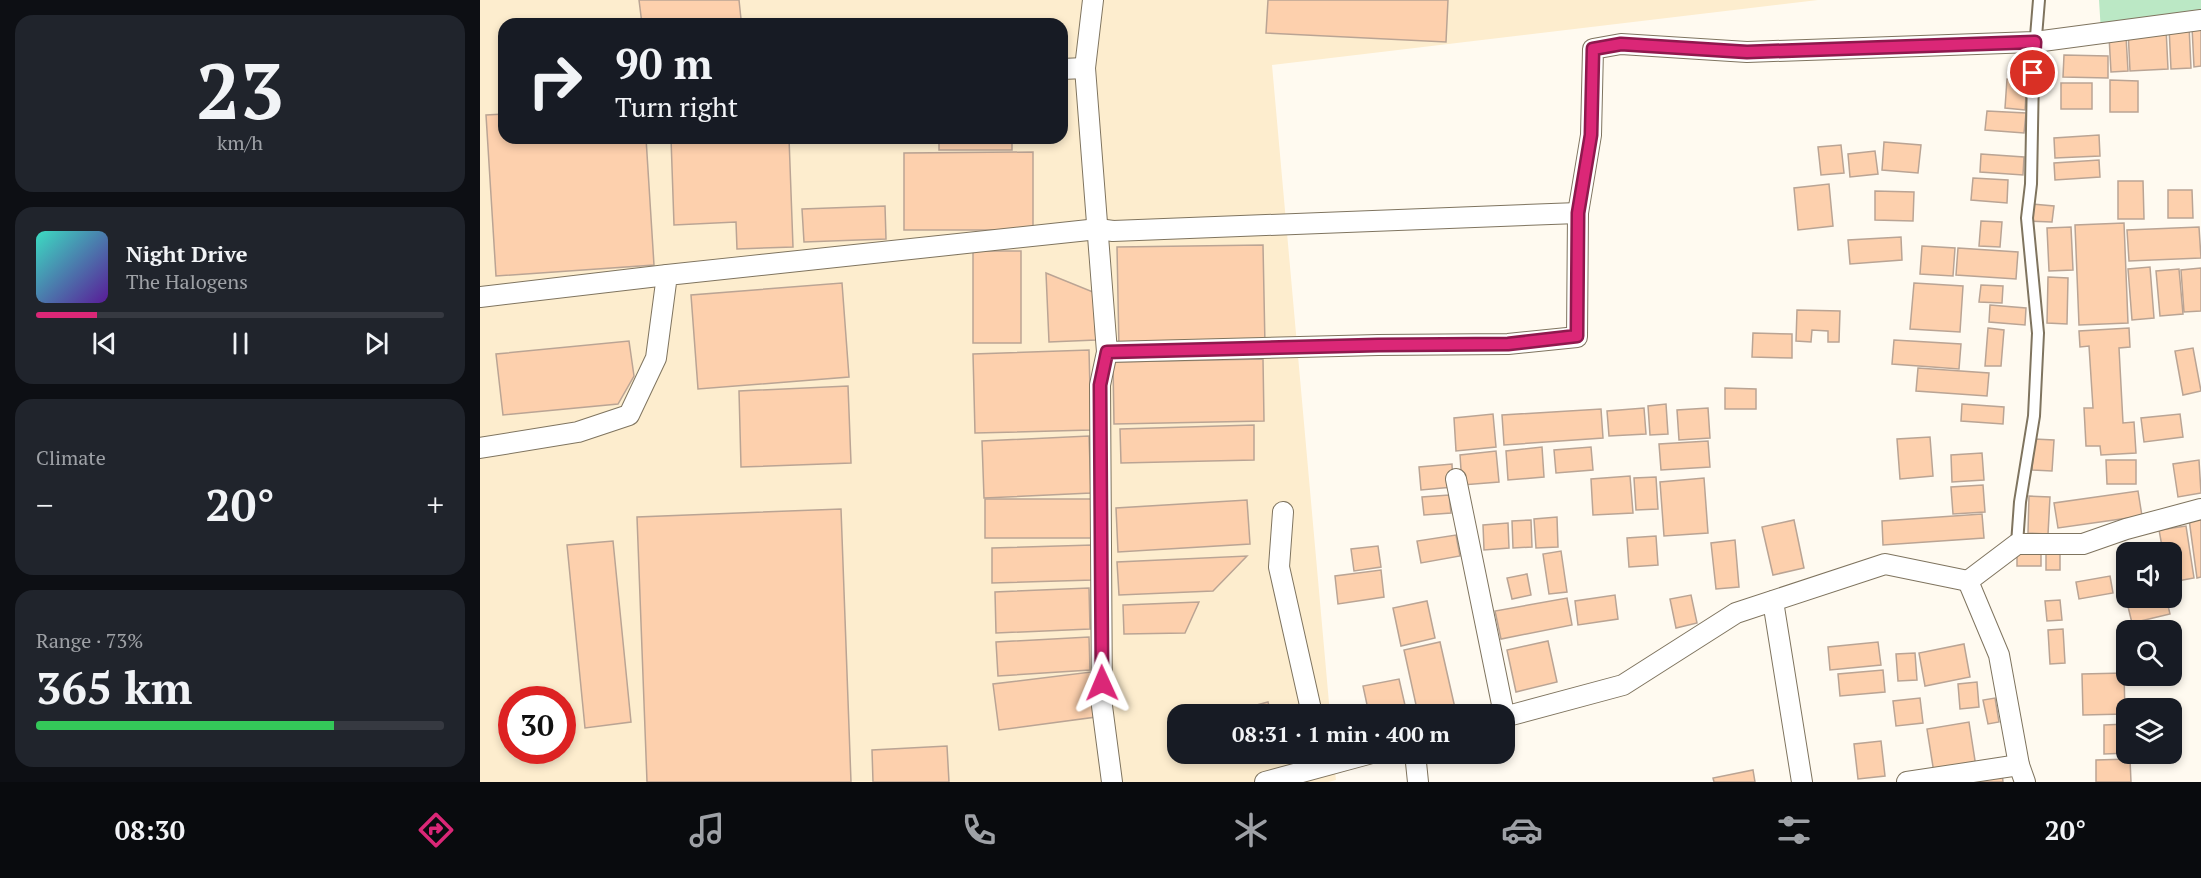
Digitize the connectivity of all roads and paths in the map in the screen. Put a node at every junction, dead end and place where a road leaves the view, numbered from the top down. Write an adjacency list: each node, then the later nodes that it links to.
1 (1093, 0): 5 (street)
2 (2039, 0): 4 (lane)
3 (2201, 20): 4 (street)
4 (2035, 42): 7 (street); 16 (lane)
5 (1085, 68): 6 (street); 8 (street)
6 (1068, 69)
7 (1578, 213): 8 (street); 11 (street)
8 (1098, 229): 9 (street); 11 (street)
9 (667, 275): 10 (street); 12 (street)
10 (480, 297)
11 (1107, 352): 25 (street)
12 (480, 448)
13 (1456, 479): 20 (street)
14 (2201, 509): 16 (street)
15 (1283, 512): 19 (street)
16 (2017, 544): 17 (street)
17 (1968, 581): 18 (street); 24 (street)
18 (1773, 601): 21 (street); 28 (street)
19 (1310, 704)
20 (1502, 704)
21 (1515, 712)
22 (1312, 764): 26 (street)
23 (1416, 764): 27 (street)
24 (2022, 773): 29 (street)
25 (1112, 782)
26 (1265, 782)
27 (1418, 782)
28 (1802, 782)
29 (1907, 782)

